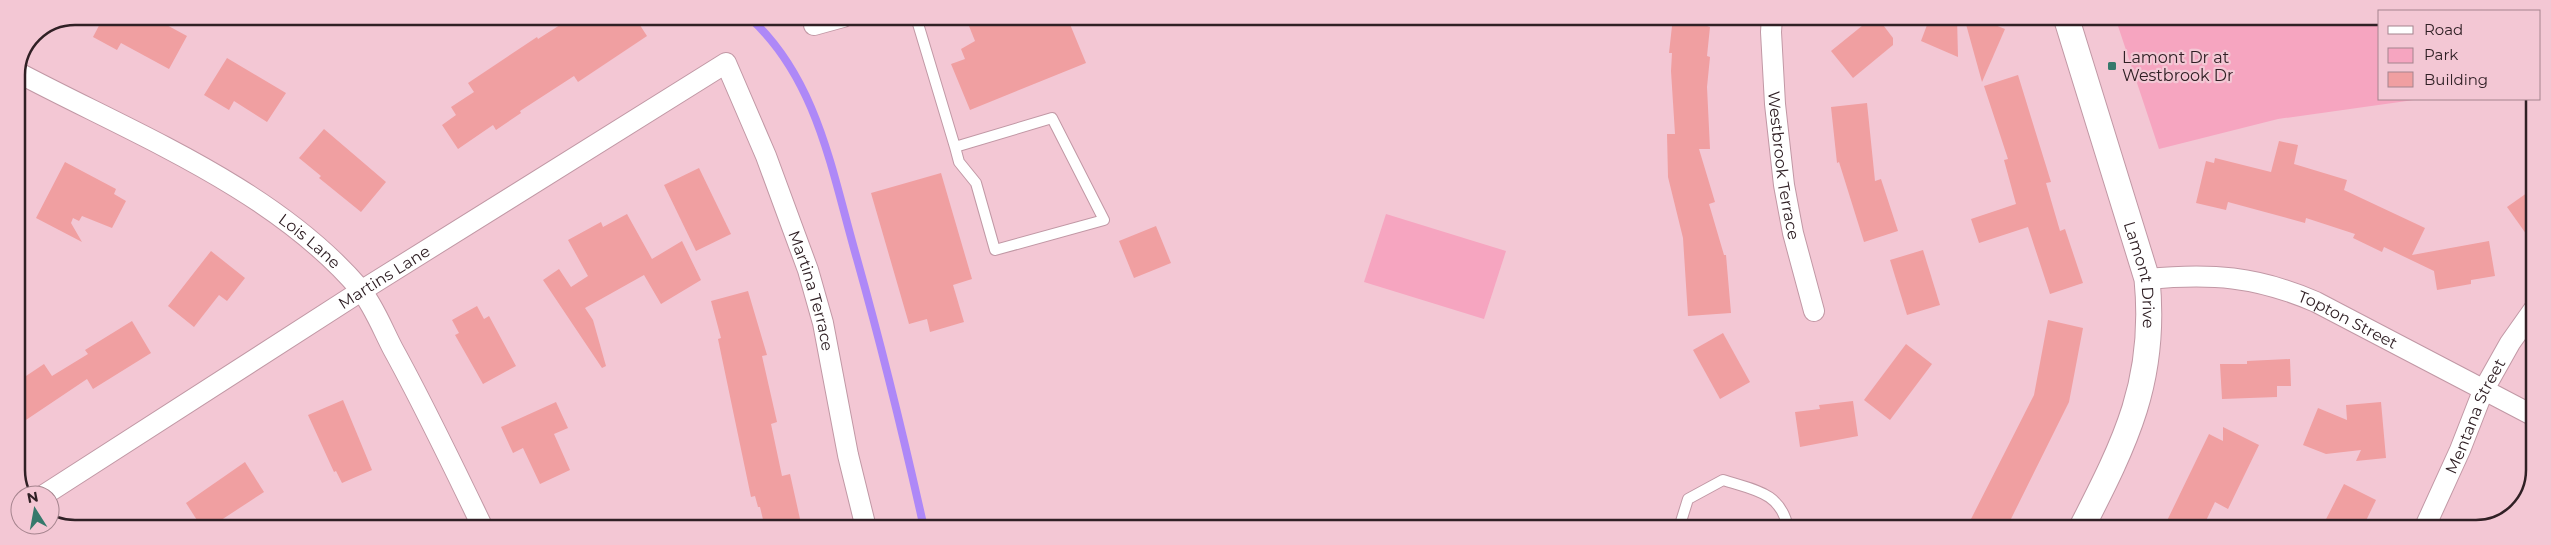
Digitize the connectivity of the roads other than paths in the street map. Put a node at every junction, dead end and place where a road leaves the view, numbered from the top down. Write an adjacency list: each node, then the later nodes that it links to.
1 (918, 25): 6 (lane)
2 (1772, 25): 9 (street, Westbrook Terrace)
3 (2068, 25): 7 (street, Lamont Drive)
4 (726, 63): 8 (street, Martins Lane); 15 (street, Martina Terrace)
5 (25, 76): 8 (street, Lois Lane)
6 (955, 147): 6 (lane)
7 (2147, 279): 11 (street, Topton Street); 18 (street, Lamont Drive)
8 (361, 291): 13 (street, Martins Lane); 14 (street, Lois Lane)
9 (1814, 311)
10 (2526, 320): 11 (street, Mentana Street)
11 (2483, 391): 12 (street, Topton Street); 19 (street, Mentana Street)
12 (2526, 412)
13 (60, 485)
14 (479, 520)
15 (864, 520)
16 (1681, 520): 17 (lane)
17 (1786, 520)
18 (2086, 520)
19 (2428, 520)

